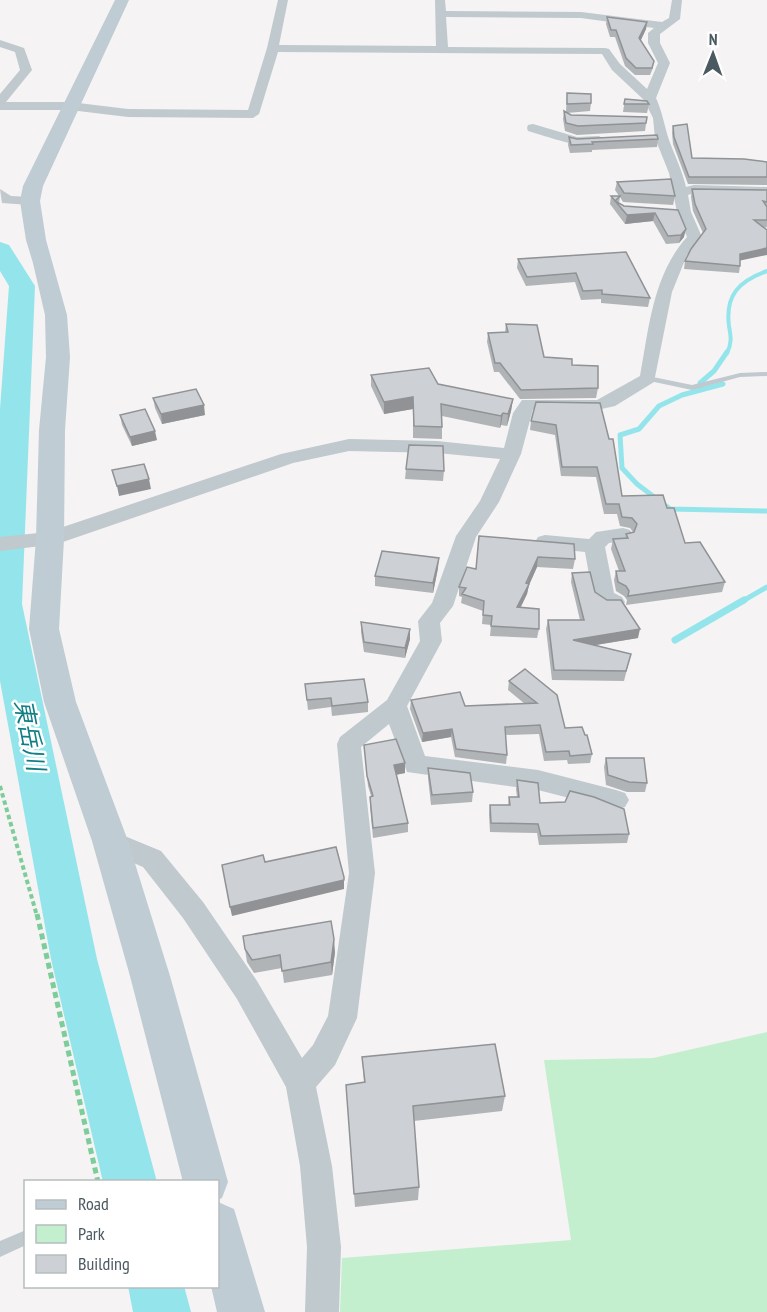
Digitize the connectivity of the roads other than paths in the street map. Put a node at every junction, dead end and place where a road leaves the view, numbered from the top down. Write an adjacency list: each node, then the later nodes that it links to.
1 (122, 0): 12 (street)
2 (283, 0): 8 (street)
3 (440, 0): 5 (street)
4 (677, 0): 6 (street)
5 (441, 14): 6 (street); 9 (street)
6 (663, 26): 10 (street)
7 (0, 43): 11 (street)
8 (273, 48): 9 (street); 12 (street)
9 (442, 50): 10 (street)
10 (650, 98): 18 (street)
11 (0, 104): 12 (street)
12 (70, 106): 17 (street)
13 (533, 128): 14 (street)
14 (608, 140)
15 (767, 191): 18 (street)
16 (0, 193): 17 (street)
17 (30, 201): 24 (street)
18 (676, 205): 20 (street)
19 (767, 374): 20 (lane)
20 (648, 378): 21 (street)
21 (512, 454): 23 (street); 24 (street)
22 (623, 535): 28 (street)
23 (466, 536): 25 (street); 30 (street)
24 (50, 538): 27 (street); 32 (street)
25 (489, 538)
26 (524, 540): 28 (street)
27 (0, 544)
28 (594, 546): 29 (street)
29 (614, 602)
30 (395, 706): 31 (street); 33 (street)
31 (616, 800)
32 (110, 841): 33 (street); 34 (street)
33 (300, 1083): 39 (street)
34 (205, 1180)
35 (219, 1229): 38 (street)
36 (24, 1238): 37 (lane)
37 (0, 1249)
38 (241, 1312)
39 (322, 1312)

